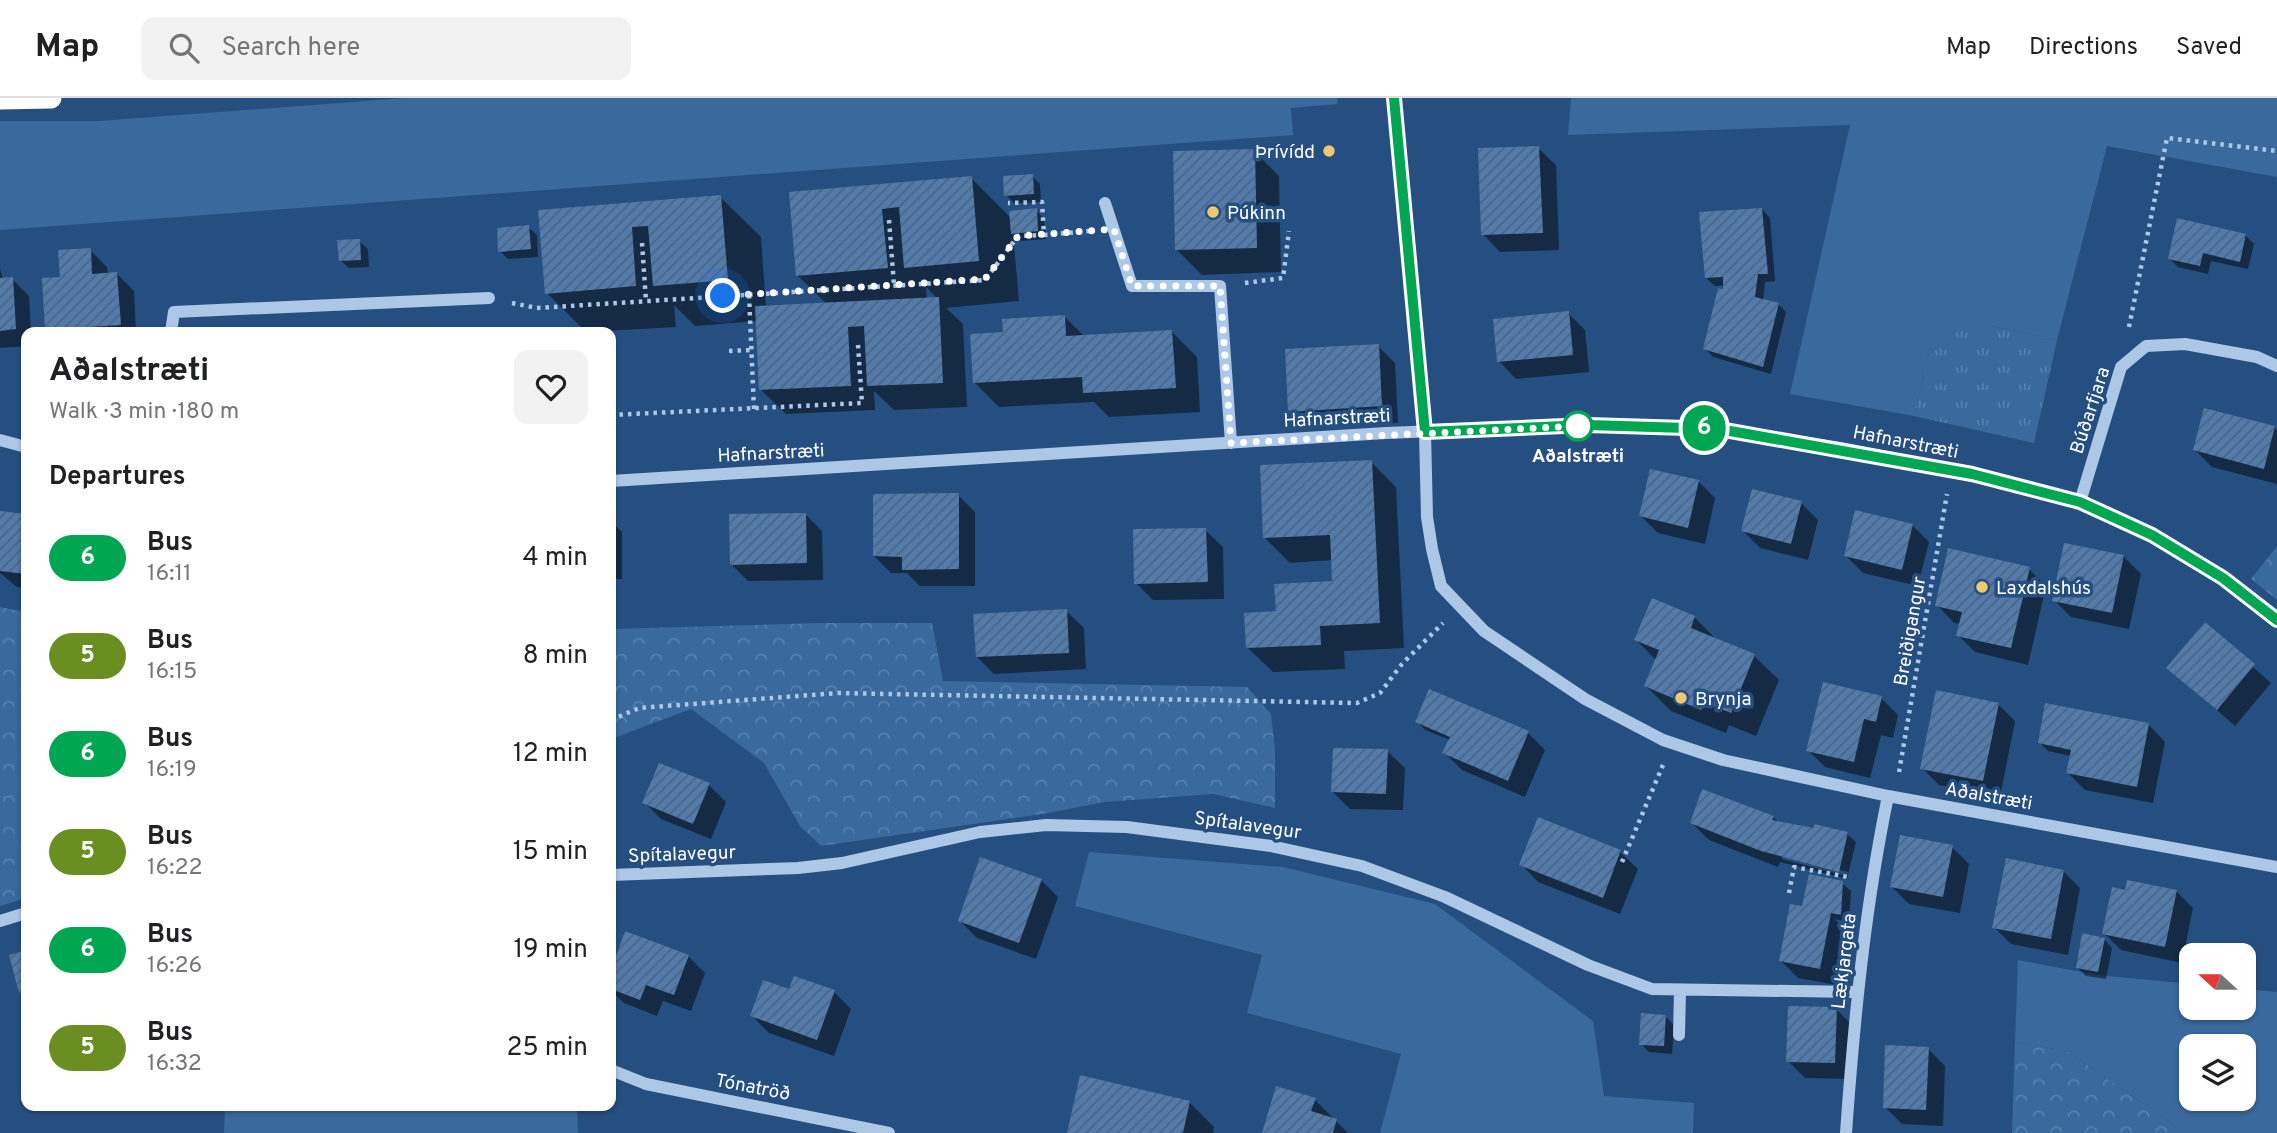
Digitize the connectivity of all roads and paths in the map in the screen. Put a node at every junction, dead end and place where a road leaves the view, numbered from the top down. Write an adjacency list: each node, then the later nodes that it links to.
1 (51, 98): 3 (highway)
2 (1394, 98): 25 (street, Aðalstræti)
3 (0, 99)
4 (2277, 150): 22 (path)
5 (1008, 203): 10 (path)
6 (1105, 203): 8 (street)
7 (889, 220): 12 (path)
8 (1114, 229): 10 (path); 13 (street)
9 (1289, 231): 13 (path)
10 (1044, 234): 12 (path)
11 (642, 243): 16 (path)
12 (894, 285): 14 (path)
13 (1220, 286): 27 (street)
14 (749, 295): 16 (path); 19 (path)
15 (489, 299): 16 (path); 17 (street)
16 (646, 301)
17 (172, 327)
18 (858, 345): 23 (path)
19 (751, 350): 20 (path); 23 (path)
20 (729, 352)
21 (2277, 366): 22 (street, Búðarfjara)
22 (2121, 367): 31 (street, Búðarfjara)
23 (754, 409): 24 (path)
24 (616, 415)
25 (1425, 432): 27 (street, Hafnarstræti); 29 (street, Hafnarstræti); 32 (street, Aðalstræti)
26 (0, 440): 28 (street)
27 (1231, 443): 30 (street, Hafnarstræti)
28 (21, 446)
29 (1952, 470): 31 (street, Hafnarstræti); 36 (path, Breiðigangur)
30 (616, 481)
31 (2080, 502): 33 (street, Hafnarstræti)
32 (1459, 608): 34 (path); 36 (street, Aðalstræti)
33 (2277, 620)
34 (616, 718)
35 (1663, 765): 37 (path)
36 (1891, 797): 38 (street, Aðalstræti); 40 (street, Lækjargata)
37 (1622, 862)
38 (2277, 867)
39 (616, 875): 44 (street, Spítalavegur)
40 (1873, 882): 41 (path); 45 (street, Lækjargata)
41 (1789, 893)
42 (21, 915): 43 (street)
43 (0, 922)
44 (1680, 991): 45 (street, Spítalavegur); 46 (street)
45 (1856, 992): 49 (street, Lækjargata)
46 (1679, 1035)
47 (616, 1072): 48 (street, Tónatröð)
48 (889, 1133)
49 (1846, 1133)

